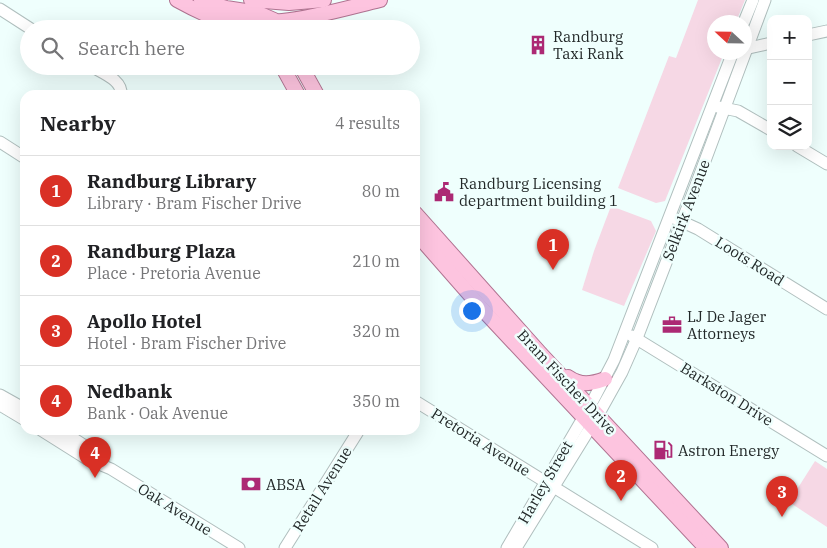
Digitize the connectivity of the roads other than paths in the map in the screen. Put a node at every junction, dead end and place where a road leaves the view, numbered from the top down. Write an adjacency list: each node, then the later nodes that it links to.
1 (177, 0): 8 (main road)
2 (201, 0): 8 (main road)
3 (324, 0): 8 (main road)
4 (380, 0): 10 (main road)
5 (753, 0): 9 (street)
6 (766, 0): 14 (street, Selkirk Avenue)
7 (0, 10): 12 (street)
8 (265, 14): 10 (main road)
9 (747, 15)
10 (312, 17): 11 (main road)
11 (310, 20)
12 (20, 22)
13 (827, 32): 15 (street)
14 (752, 35)
15 (812, 35)
16 (767, 44): 17 (street)
17 (752, 46)
18 (730, 60): 28 (street, Selkirk Avenue)
19 (742, 60): 29 (street, Selkirk Avenue)
20 (105, 75): 24 (street)
21 (287, 75): 25 (main road)
22 (290, 75): 26 (main road)
23 (306, 75): 27 (main road)
24 (122, 90)
25 (295, 90)
26 (296, 90)
27 (314, 90)
28 (712, 106): 29 (street); 35 (street, Selkirk Avenue)
29 (725, 108): 30 (street); 37 (street, Selkirk Avenue)
30 (767, 128)
31 (0, 142): 33 (street)
32 (804, 150): 34 (street)
33 (20, 155)
34 (827, 164)
35 (670, 217): 37 (street, Loots Road); 40 (street, Selkirk Avenue)
36 (420, 219): 42 (main road, Bram Fischer Drive)
37 (682, 221): 39 (street, Loots Road); 41 (street, Selkirk Avenue)
38 (420, 238): 48 (main road, Bram Fischer Drive)
39 (827, 309)
40 (626, 333): 41 (street, Barkston Drive); 43 (street, Selkirk Avenue)
41 (637, 338): 48 (street, Selkirk Avenue); 53 (street, Barkston Drive)
42 (557, 370): 43 (main road); 48 (main road, Bram Fischer Drive)
43 (605, 379): 48 (street, Selkirk Avenue)
44 (0, 395): 47 (street)
45 (420, 404): 55 (street, Pretoria Avenue)
46 (0, 405): 49 (street)
47 (20, 406)
48 (591, 416): 56 (street, Harley Street); 63 (main road, Bram Fischer Drive); 64 (main road, Bram Fischer Drive)
49 (20, 417)
50 (50, 435): 54 (street, Oak Avenue)
51 (68, 435): 54 (street, Oak Avenue)
52 (356, 435): 60 (street, Retail Avenue)
53 (827, 456)
54 (111, 469): 59 (street, Oak Avenue)
55 (530, 472): 56 (street, Pretoria Avenue); 57 (street)
56 (550, 484): 57 (street, Harley Street); 58 (street, Pretoria Avenue); 62 (street, Harley Street)
57 (532, 503): 61 (street, Harley Street)
58 (651, 547)
59 (239, 548)
60 (286, 548)
61 (507, 548)
62 (516, 548)
63 (706, 548)
64 (721, 548)

